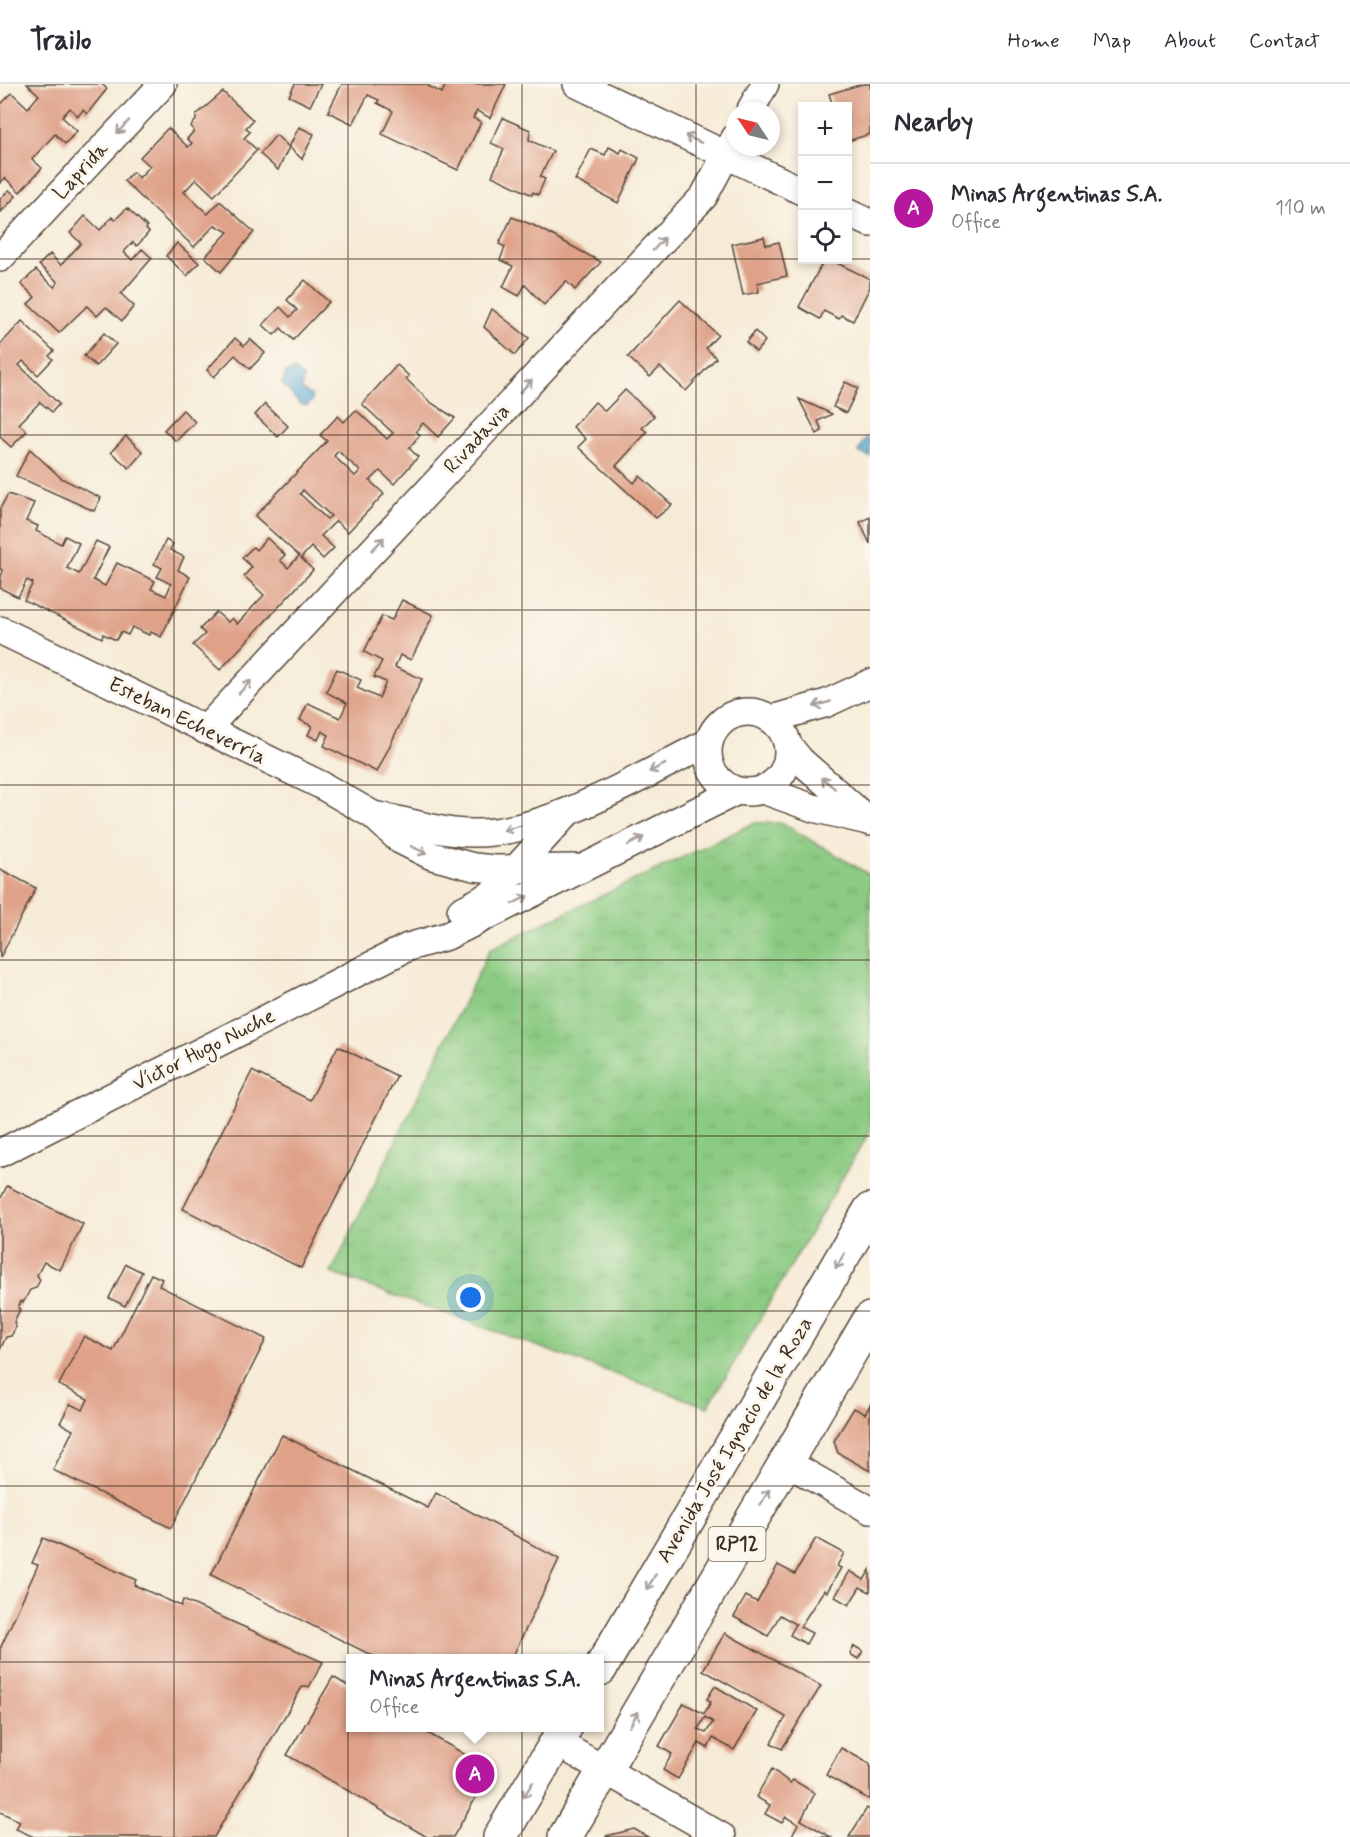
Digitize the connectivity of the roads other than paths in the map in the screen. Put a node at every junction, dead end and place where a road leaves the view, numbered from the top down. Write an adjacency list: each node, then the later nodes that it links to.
1 (163, 84): 11 (street, Laprida, one-way to 11)
2 (577, 84): 5 (street, one-way to 2)
3 (765, 84): 4 (street)
4 (755, 102)
5 (726, 145)
6 (726, 155): 15 (street, Rivadavia, one-way to 6)
7 (745, 156): 8 (street)
8 (798, 189)
9 (852, 215): 10 (street)
10 (870, 224)
11 (0, 258)
12 (0, 630): 15 (street, Esteban Echeverría)
13 (870, 683): 14 (street, one-way to 14)
14 (772, 719): 16 (street); 17 (street)
15 (205, 729): 20 (street, Esteban Echeverría)
16 (709, 742): 18 (street); 19 (street, Esteban Echeverría, one-way to 19)
17 (788, 745): 18 (street); 21 (street, one-way to 17)
18 (750, 790): 21 (street); 22 (street, Esteban Echeverría, one-way to 18)
19 (568, 812): 20 (street, Esteban Echeverría, one-way to 20); 23 (street, Esteban Echeverría)
20 (373, 814): 23 (street, Esteban Echeverría, one-way to 23)
21 (869, 822)
22 (584, 867): 23 (street, Esteban Echeverría); 24 (street, Víctor Hugo Nuche, one-way to 22)
23 (515, 869): 24 (street, Víctor Hugo Nuche)
24 (408, 947): 25 (street, Víctor Hugo Nuche)
25 (0, 1153)
26 (870, 1210): 30 (main road, Avenida José Ignacio de la Roza / RP12, one-way to 30)
27 (870, 1319): 28 (main road, RP12)
28 (786, 1462): 29 (street); 32 (main road, RP12, one-way to 28)
29 (870, 1510)
30 (604, 1661)
31 (560, 1735): 32 (street); 33 (main road, one-way to 33)
32 (605, 1770): 34 (main road, RP12); 35 (street)
33 (500, 1837)
34 (565, 1837)
35 (722, 1837)

